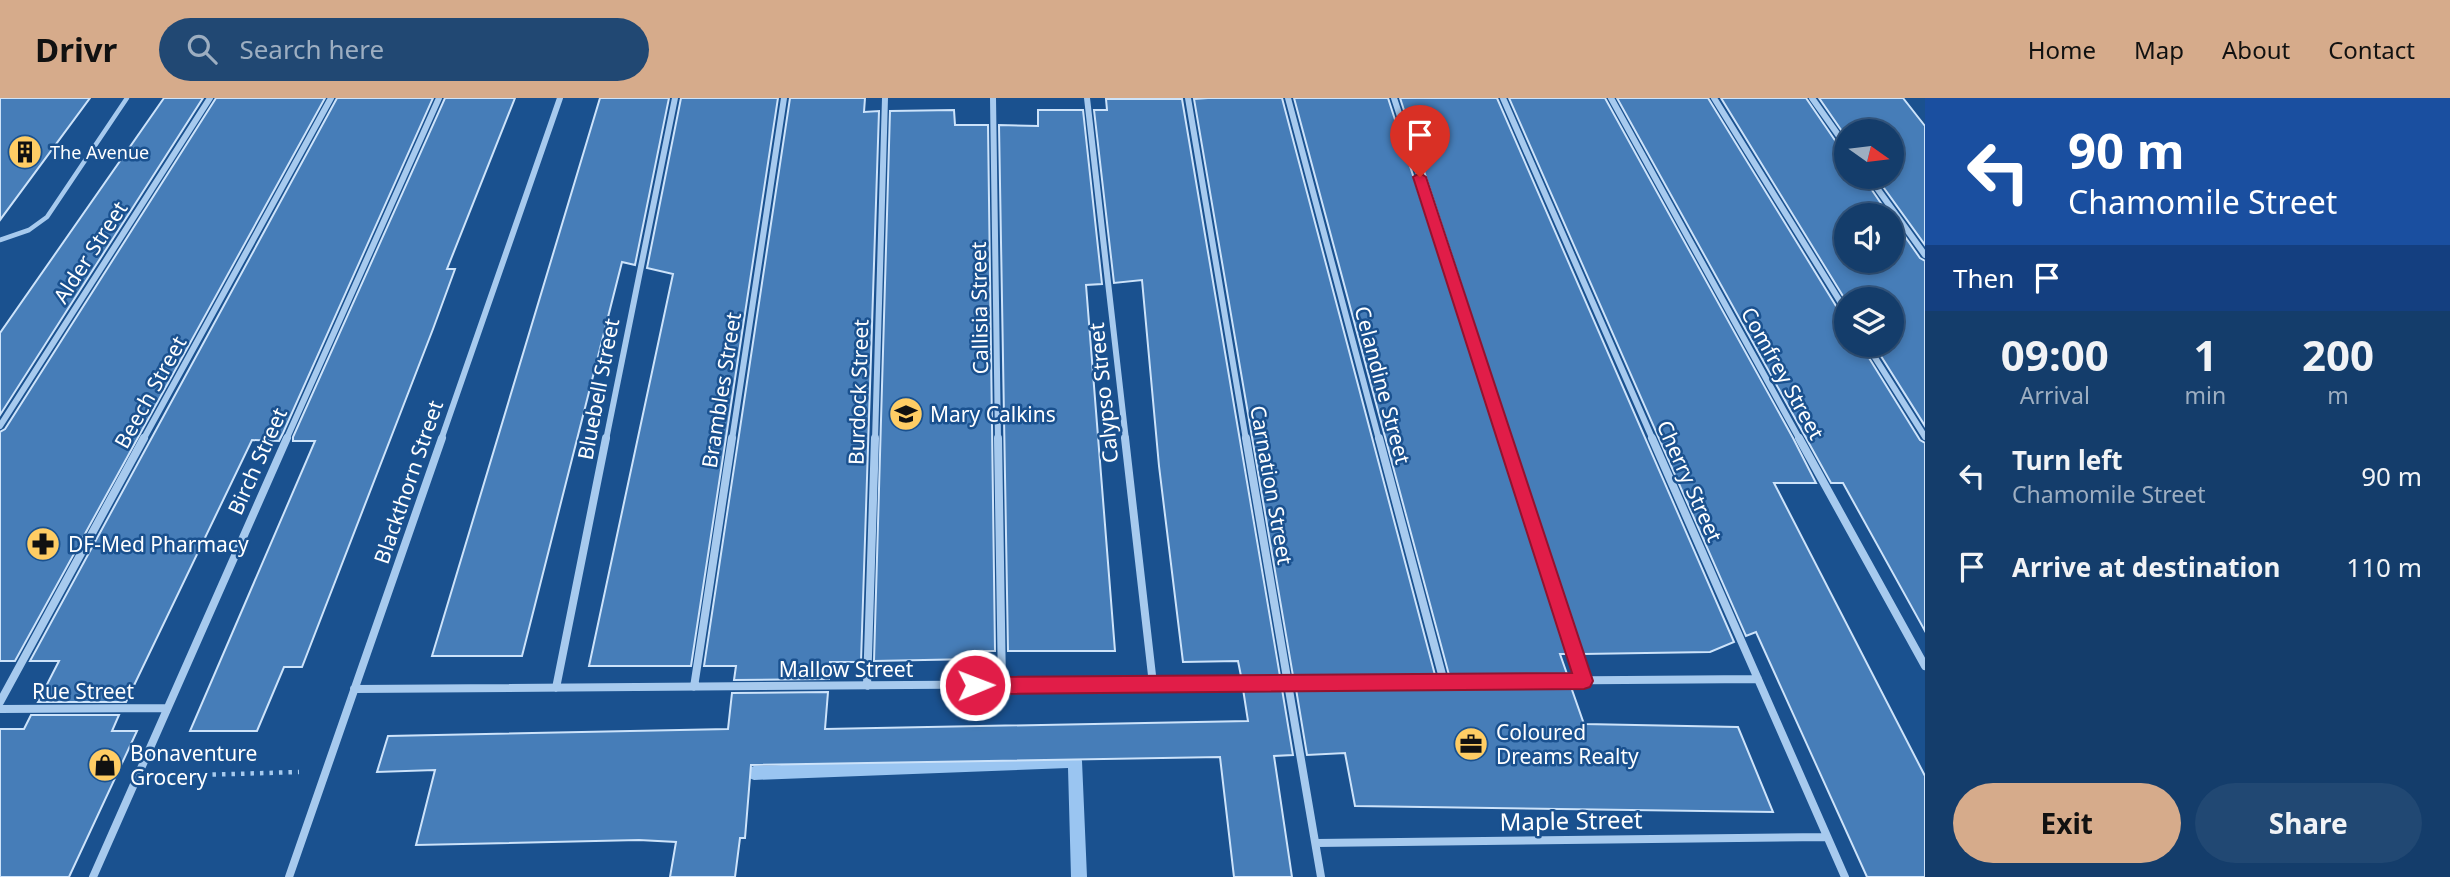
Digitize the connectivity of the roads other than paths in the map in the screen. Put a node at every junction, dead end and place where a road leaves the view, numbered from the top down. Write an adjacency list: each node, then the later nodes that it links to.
1 (127, 98): 20 (lane)
2 (210, 98): 24 (street, Alder Street)
3 (331, 98): 37 (street, Beech Street)
4 (439, 98): 38 (street, Birch Street)
5 (560, 98): 36 (street, Blackthorn Street)
6 (675, 98): 35 (street, Bluebell Street)
7 (784, 98): 34 (street, Brambles Street)
8 (885, 98): 33 (street, Burdock Street)
9 (993, 98): 32 (street, Callisia Street)
10 (1087, 98): 31 (street, Calypso Street)
11 (1188, 98): 29 (street, Carnation Street)
12 (1288, 98): 30 (street, Celandine Street)
13 (1394, 98): 28 (street)
14 (1503, 98): 27 (street, Cherry Street)
15 (1611, 98): 26 (street, Comfrey Street)
16 (1714, 98): 22 (street)
17 (1812, 98): 18 (street)
18 (1834, 129)
19 (1877, 189): 21 (street)
20 (0, 240)
21 (1925, 255)
22 (1834, 292)
23 (1875, 357): 25 (street)
24 (0, 426)
25 (1925, 437)
26 (1925, 666)
27 (1758, 679): 28 (street, Mallow Street); 40 (street, Cherry Street)
28 (1584, 681): 30 (street, Mallow Street)
29 (1288, 682): 30 (street, Mallow Street); 31 (street, Mallow Street); 41 (street, Carnation Street)
30 (1444, 682)
31 (1153, 684): 32 (street, Mallow Street)
32 (1002, 685): 33 (street, Mallow Street)
33 (867, 686): 34 (street, Mallow Street)
34 (694, 687): 35 (street, Mallow Street)
35 (556, 688): 36 (street, Mallow Street)
36 (354, 689): 43 (street, Blackthorn Street)
37 (0, 702)
38 (166, 708): 39 (street, Rue Street); 42 (street, Birch Street)
39 (0, 709)
40 (1827, 837): 41 (street, Maple Street); 45 (street, Cherry Street)
41 (1316, 843): 44 (street, Carnation Street)
42 (93, 877)
43 (289, 877)
44 (1321, 877)
45 (1845, 877)

